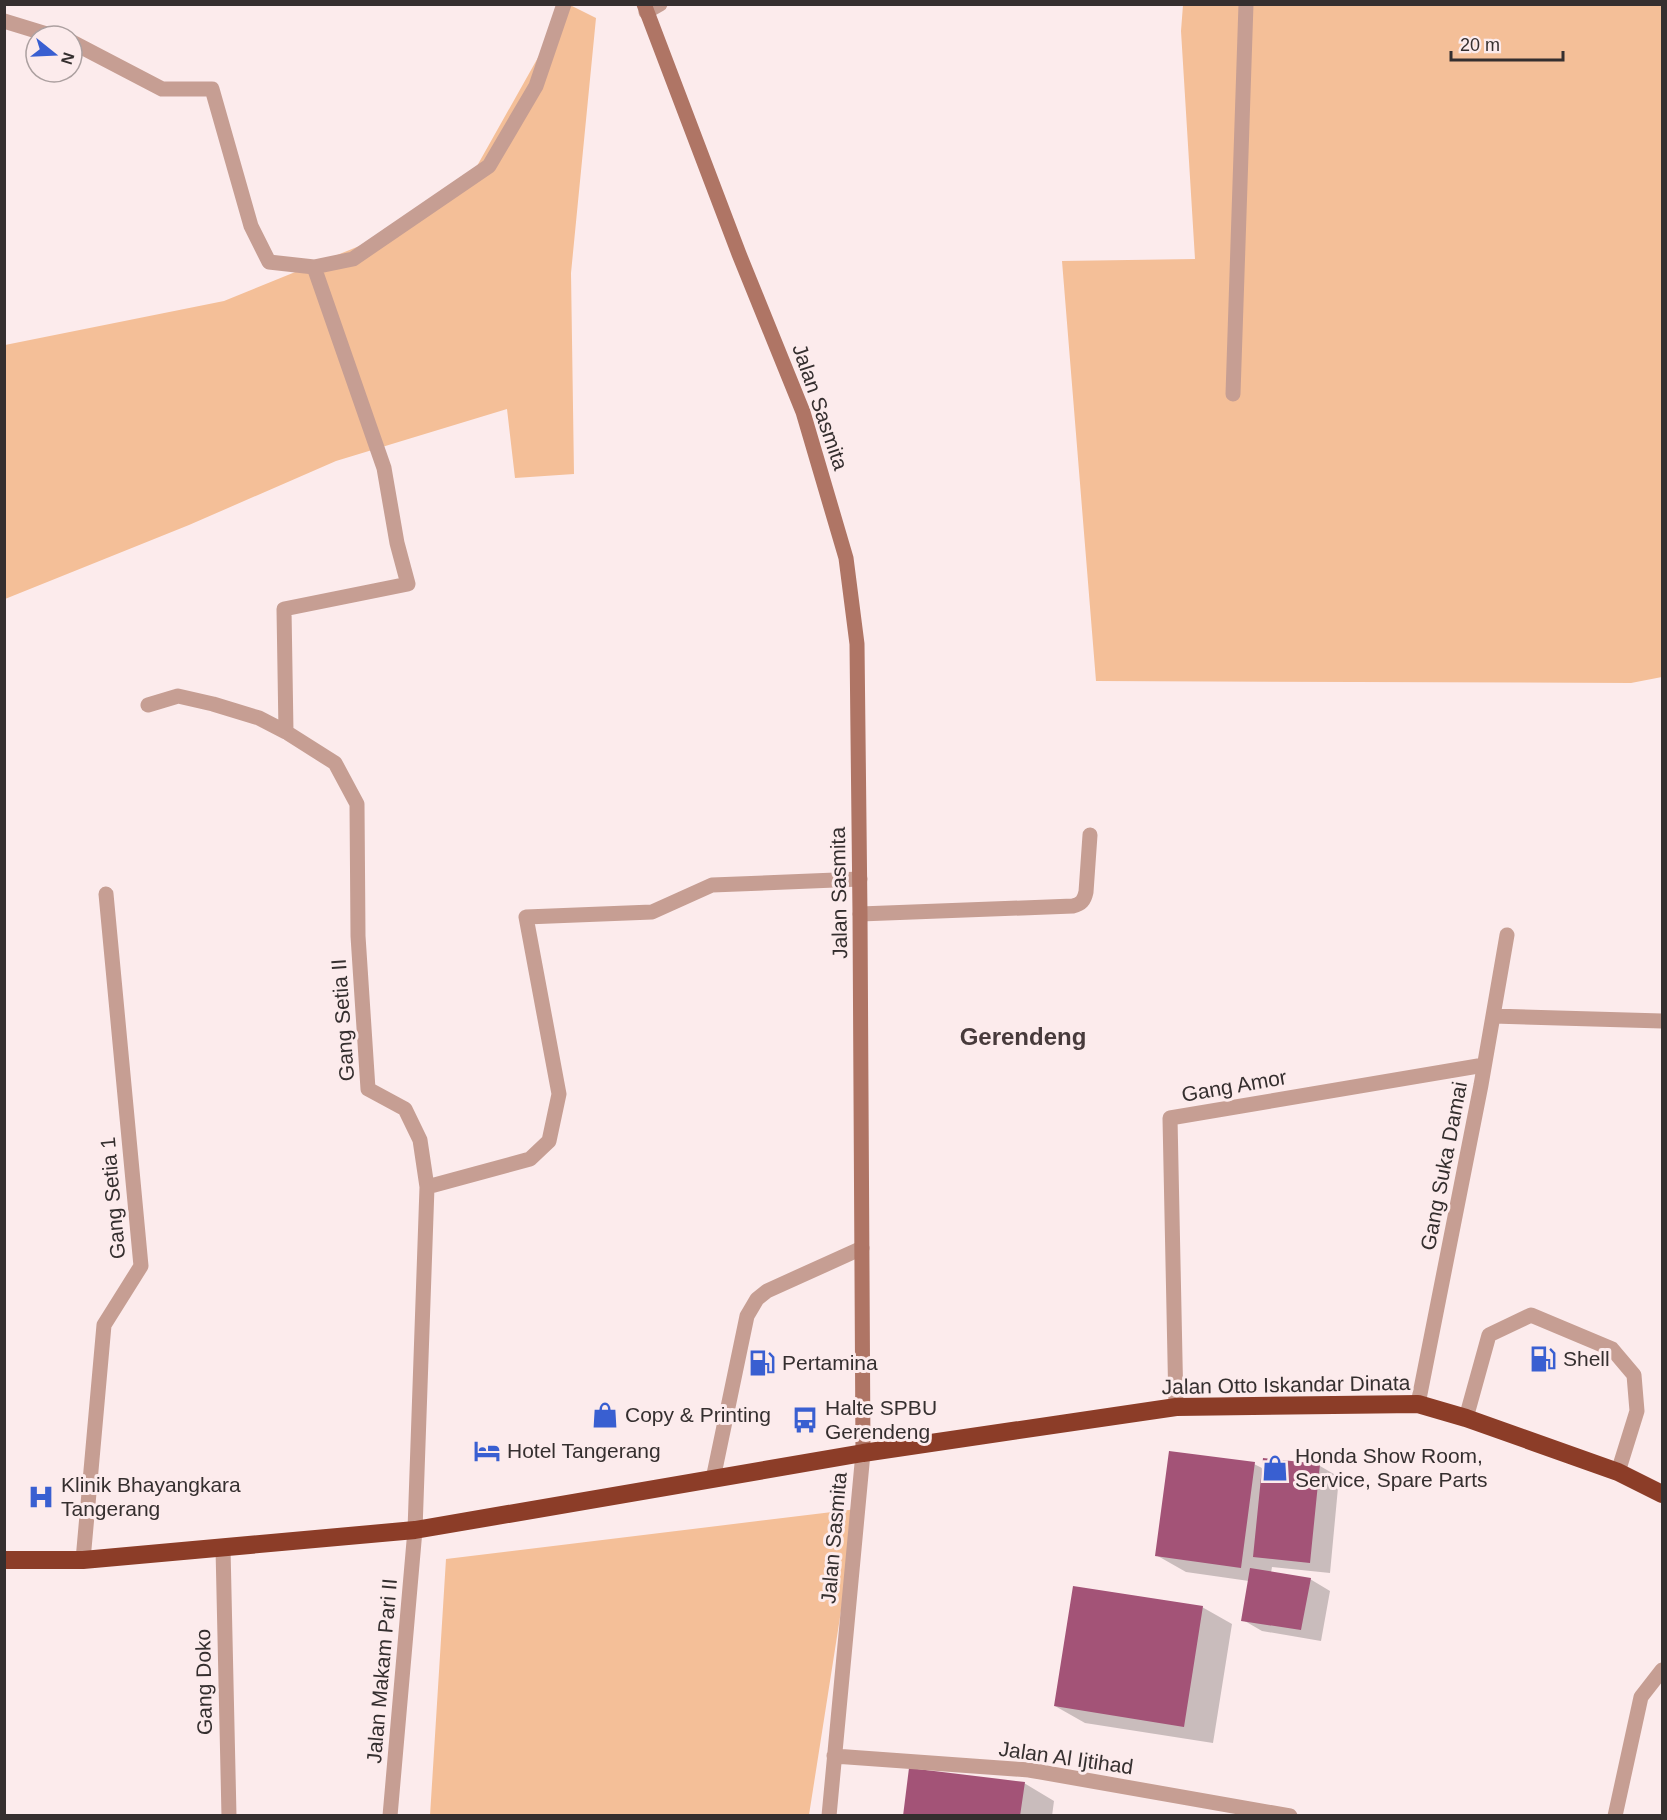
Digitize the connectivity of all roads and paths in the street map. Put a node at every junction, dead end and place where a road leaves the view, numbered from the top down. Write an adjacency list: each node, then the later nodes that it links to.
1 (564, 4): 7 (street)
2 (1246, 4): 8 (street)
3 (650, 7): 12 (street, Jalan Sasmita)
4 (4, 21): 5 (street)
5 (24, 27)
6 (84, 48): 7 (street)
7 (314, 267): 10 (street)
8 (1233, 394)
9 (148, 705): 10 (street, Gang Setia II)
10 (286, 732): 19 (street, Gang Setia II)
11 (1090, 835): 14 (street)
12 (860, 879): 14 (street, Jalan Sasmita); 19 (street)
13 (106, 894): 31 (street, Gang Setia 1)
14 (860, 915): 20 (street, Jalan Sasmita)
15 (1507, 935): 16 (street, Gang Suka Damai)
16 (1493, 1016): 17 (street); 18 (street, Gang Suka Damai)
17 (1662, 1020)
18 (1484, 1065): 21 (street, Gang Suka Damai); 22 (street, Gang Amor)
19 (427, 1187): 28 (street, Gang Setia II)
20 (862, 1248): 24 (street, Jalan Sasmita); 26 (street)
21 (1418, 1404): 22 (highway, Jalan Otto Iskandar Dinata); 23 (highway, Jalan Otto Iskandar Dinata)
22 (1176, 1407): 24 (highway, Jalan Otto Iskandar Dinata)
23 (1466, 1418): 25 (highway, Jalan Otto Iskandar Dinata); 25 (street)
24 (863, 1453): 26 (highway, Jalan Otto Iskandar Dinata); 33 (street, Jalan Sasmita)
25 (1618, 1472): 27 (highway, Jalan Otto Iskandar Dinata)
26 (714, 1479): 28 (highway, Jalan Otto Iskandar Dinata)
27 (1662, 1494)
28 (415, 1530): 29 (highway, Jalan Otto Iskandar Dinata); 35 (street, Jalan Makam Pari II)
29 (223, 1548): 31 (highway, Jalan Otto Iskandar Dinata); 34 (street, Gang Doko)
30 (4, 1560): 31 (highway, Jalan Otto Iskandar Dinata)
31 (83, 1560)
32 (1662, 1670): 38 (street)
33 (834, 1756): 36 (street, Jalan Sasmita); 37 (street, Jalan Al Ijtihad)
34 (228, 1815)
35 (390, 1815)
36 (829, 1815)
37 (1290, 1815)
38 (1615, 1815)

